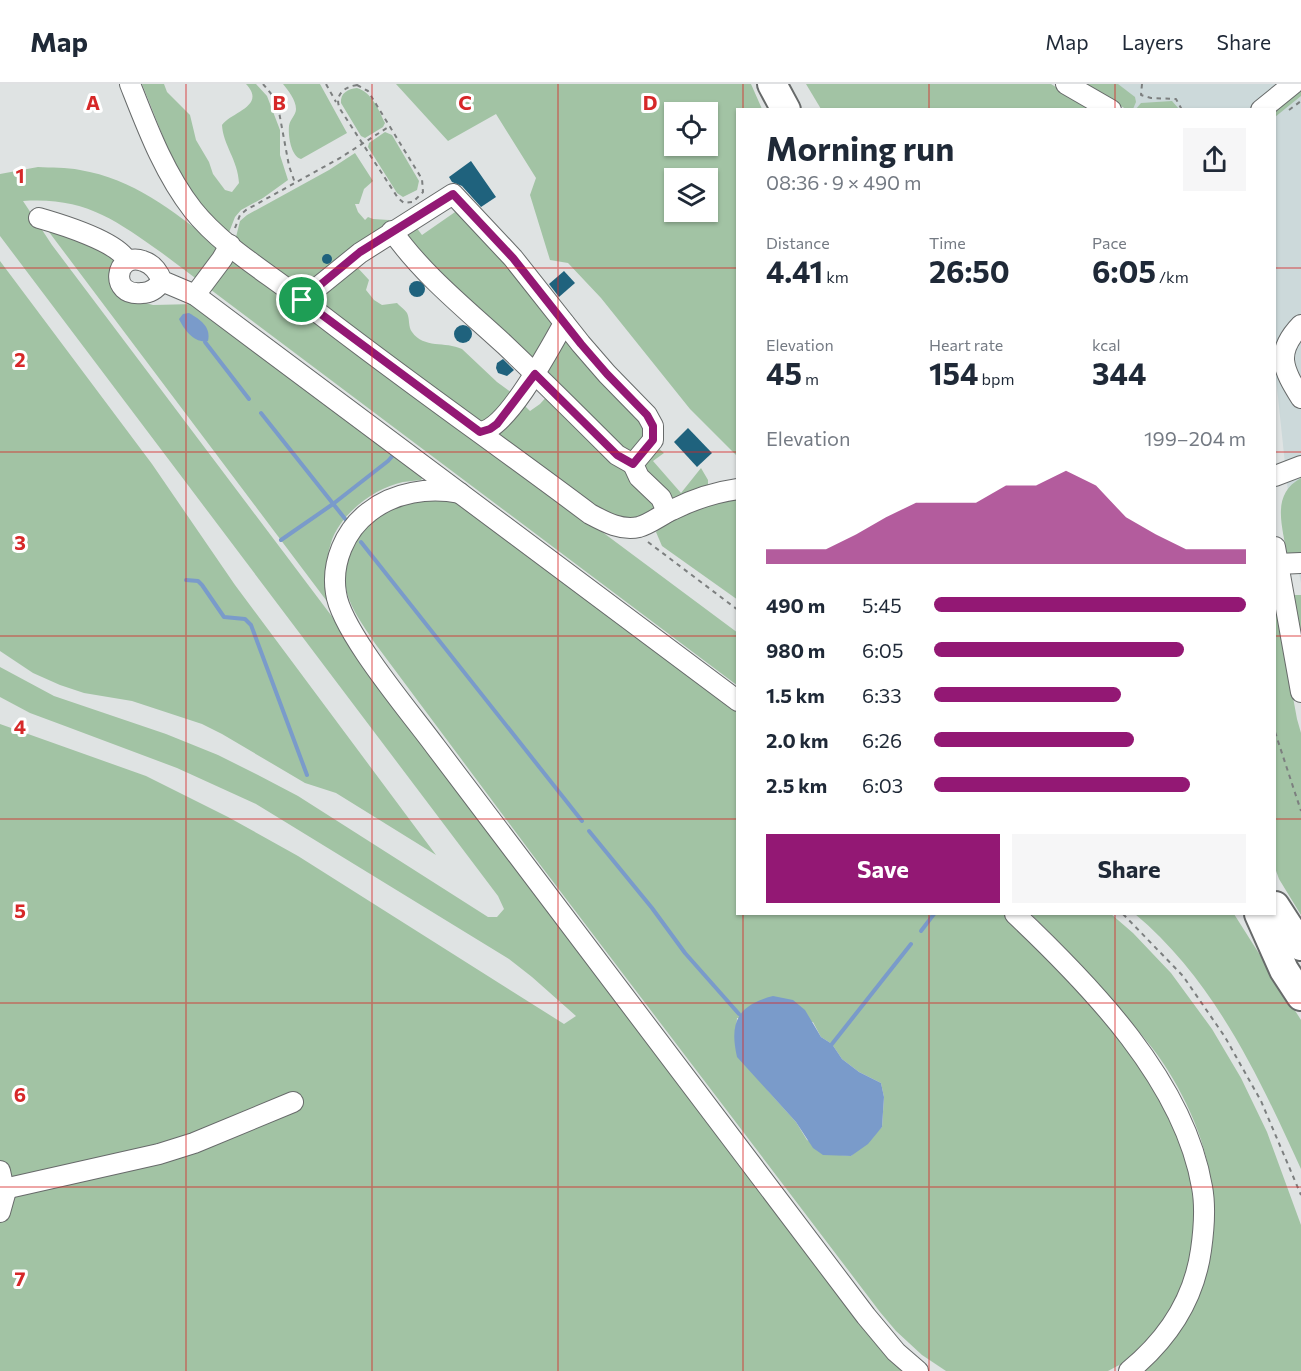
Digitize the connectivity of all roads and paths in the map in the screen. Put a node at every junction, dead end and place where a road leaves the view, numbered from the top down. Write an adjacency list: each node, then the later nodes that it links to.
1 (130, 84): 18 (street)
2 (263, 84): 15 (path)
3 (326, 84): 12 (path)
4 (772, 84): 8 (highway)
5 (1066, 84): 9 (street)
6 (1142, 84): 10 (path)
7 (1293, 84): 11 (street)
8 (785, 108)
9 (1108, 108)
10 (1181, 108)
11 (1263, 108)
12 (340, 109): 13 (path); 14 (path)
13 (390, 126): 14 (path); 14 (path)
14 (362, 143): 15 (path)
15 (295, 183): 18 (path)
16 (39, 218): 19 (street)
17 (393, 231): 22 (street); 23 (street); 25 (street)
18 (230, 245): 21 (street); 22 (street)
19 (127, 261): 20 (street); 20 (street)
20 (162, 281): 21 (street)
21 (195, 295): 32 (street)
22 (302, 300): 27 (street)
23 (564, 323): 25 (street); 28 (street)
24 (1301, 324): 26 (street)
25 (535, 374): 27 (street); 28 (street)
26 (1301, 398)
27 (480, 432): 34 (street)
28 (633, 464): 33 (street)
29 (1301, 466): 30 (street)
30 (1276, 476)
31 (736, 489): 33 (street)
32 (460, 493): 39 (street); 56 (street)
33 (667, 512): 34 (street)
34 (638, 527): 37 (path)
35 (1276, 555): 36 (street); 38 (street)
36 (1301, 563)
37 (736, 608)
38 (1301, 692)
39 (736, 700)
40 (1276, 735): 41 (path)
41 (1301, 811)
42 (1276, 906): 48 (highway)
43 (1276, 907): 49 (highway)
44 (1016, 915): 57 (street)
45 (1124, 915): 54 (path)
46 (1259, 915): 51 (highway)
47 (1260, 915): 50 (highway)
48 (1301, 939)
49 (1301, 946)
50 (1301, 976)
51 (1301, 996)
52 (293, 1102): 53 (street)
53 (2, 1180): 55 (street)
54 (1301, 1195)
55 (0, 1212)
56 (918, 1371)
57 (1129, 1371)

